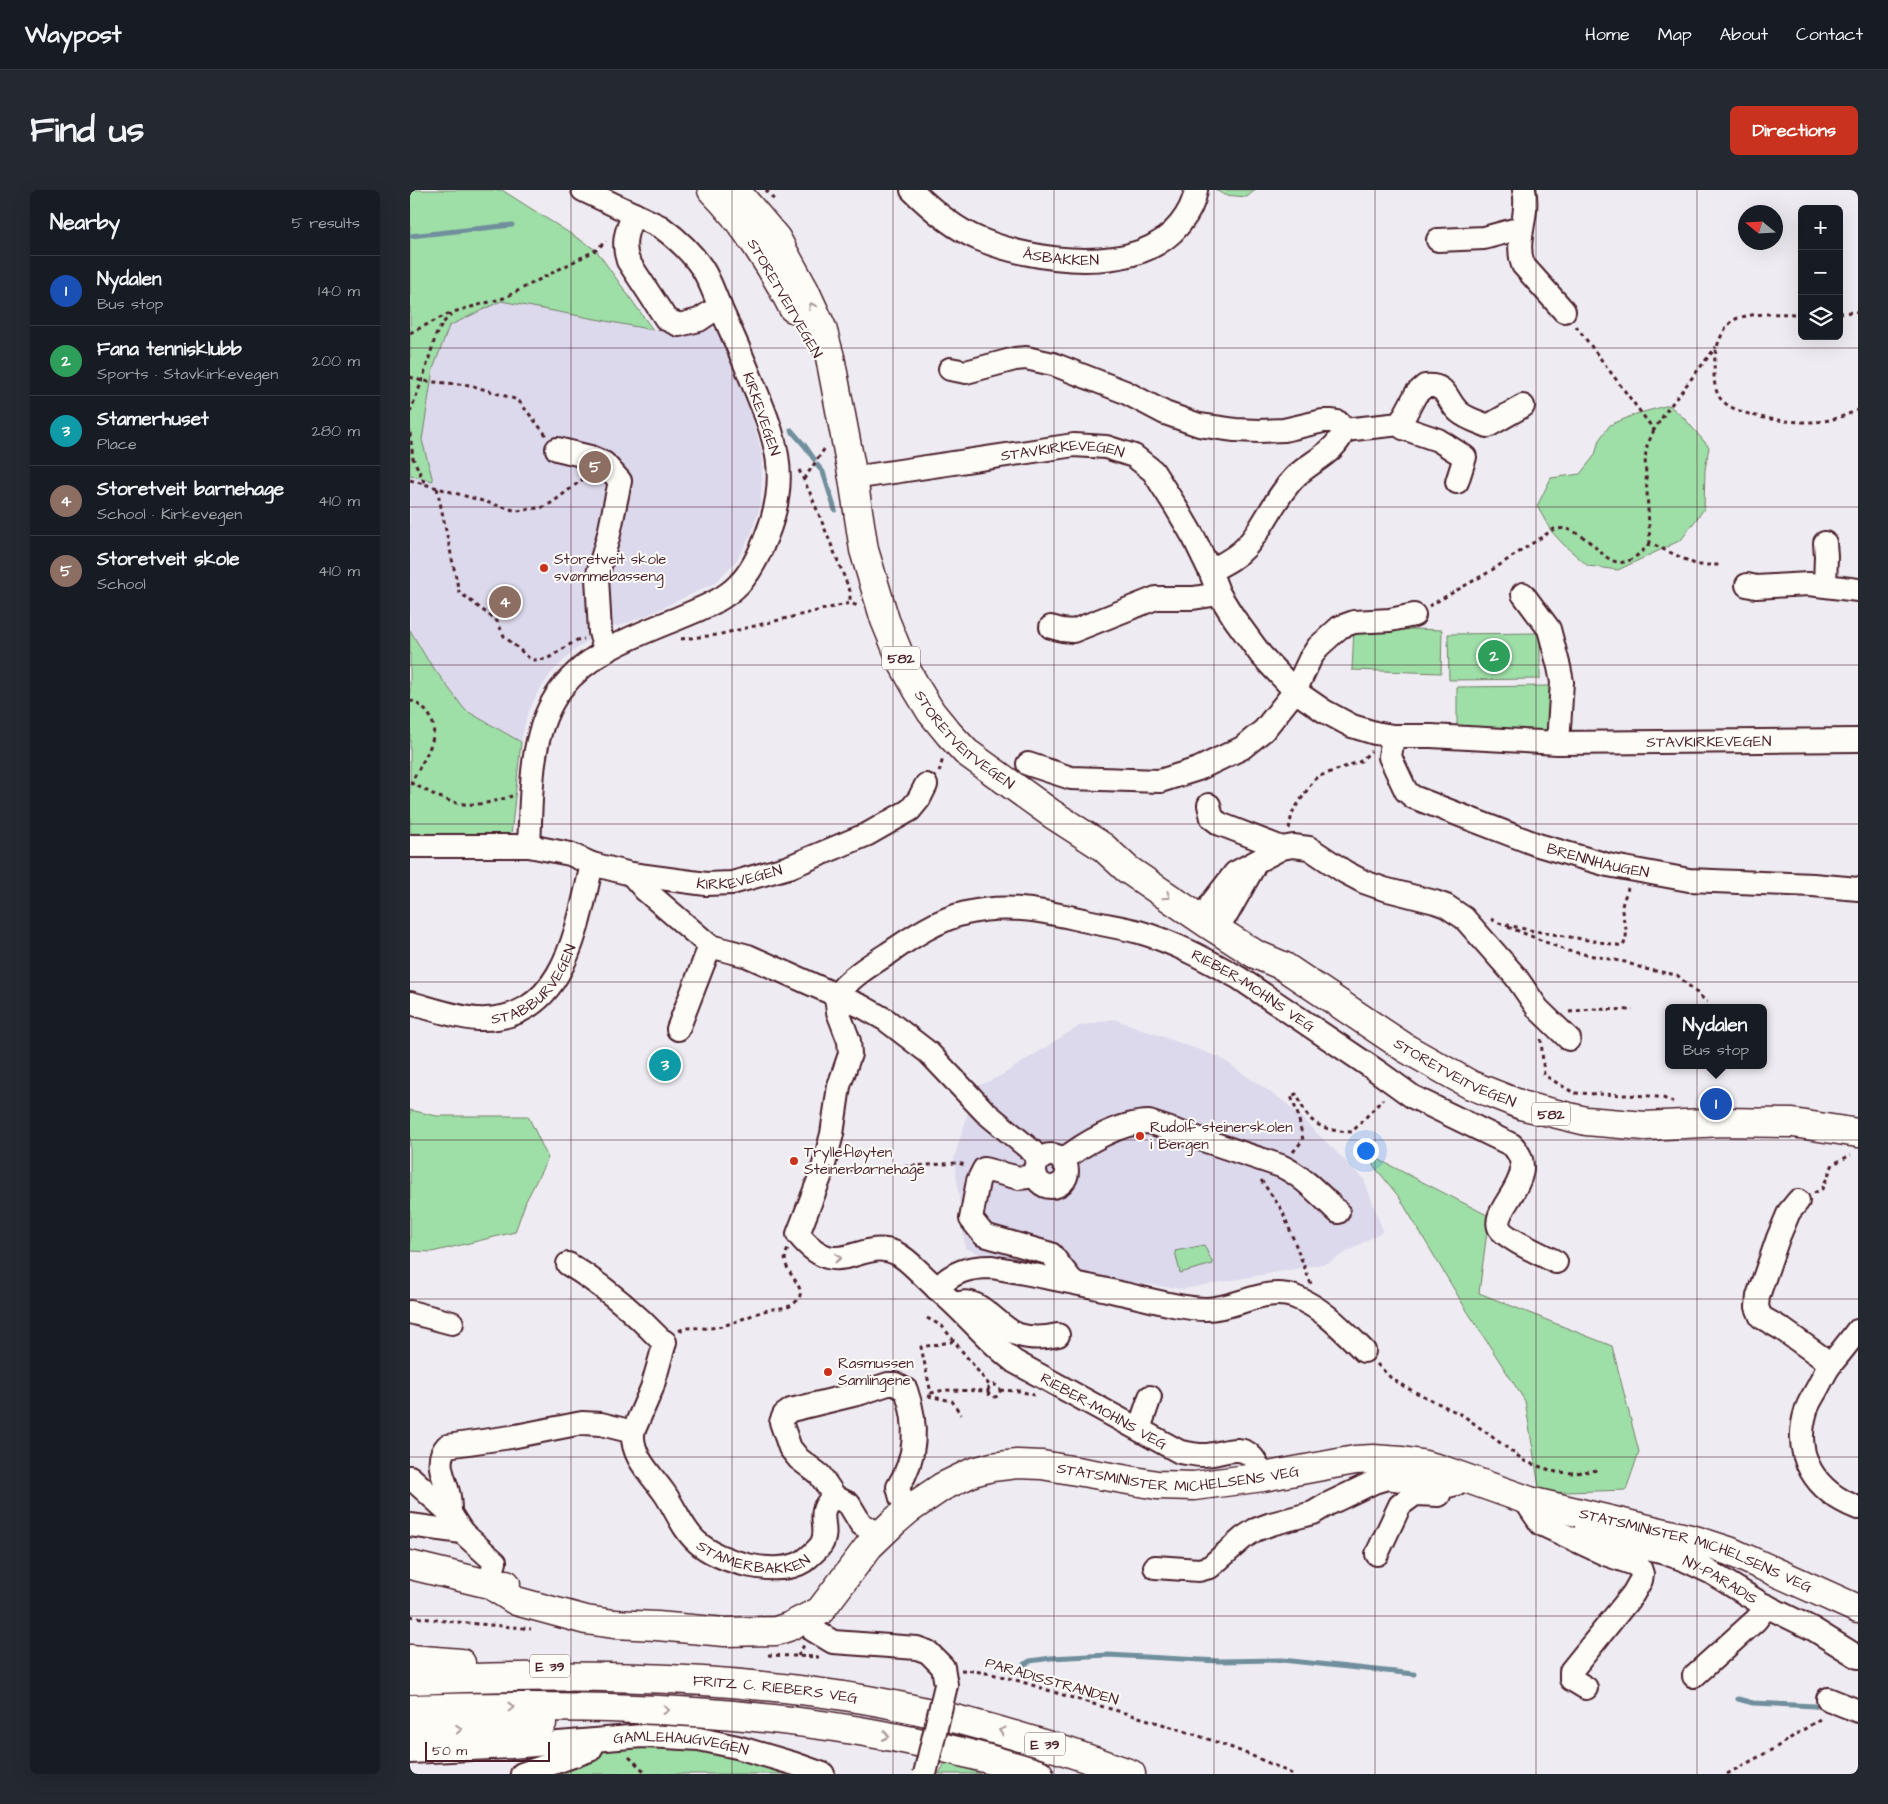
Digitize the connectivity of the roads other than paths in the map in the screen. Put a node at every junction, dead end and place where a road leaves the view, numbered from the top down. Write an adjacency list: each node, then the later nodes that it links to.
1 (583, 190): 7 (street, KIRKEVEGEN)
2 (712, 190): 13 (main road, STORETVEITVEGEN / 582)
3 (735, 190): 13 (main road, STORETVEITVEGEN / 582, one-way to 3)
4 (912, 190): 5 (street, ÅSBAKKEN)
5 (1196, 190)
6 (1524, 190): 8 (street)
7 (634, 214): 10 (street, KIRKEVEGEN); 10 (street)
8 (1521, 228): 9 (street); 11 (street)
9 (1438, 240)
10 (720, 306): 29 (street, KIRKEVEGEN)
11 (1564, 311)
12 (950, 369): 16 (street)
13 (836, 386): 18 (main road, STORETVEITVEGEN / 582)
14 (1523, 406): 15 (street)
15 (1400, 424): 16 (street); 19 (street)
16 (1344, 430): 21 (street)
17 (557, 449): 29 (street)
18 (854, 478): 21 (street, STAVKIRKEVEGEN); 43 (main road, STORETVEITVEGEN / 582)
19 (1457, 482)
20 (1825, 543): 23 (street)
21 (1210, 571): 25 (street, STAVKIRKEVEGEN)
22 (1747, 585): 23 (street)
23 (1825, 585): 24 (street)
24 (1858, 590)
25 (1219, 594): 28 (street); 30 (street, STAVKIRKEVEGEN)
26 (1523, 594): 33 (street)
27 (1414, 615): 30 (street)
28 (1052, 627)
29 (603, 645): 38 (street, KIRKEVEGEN)
30 (1295, 690): 31 (street, STAVKIRKEVEGEN); 34 (street)
31 (1384, 735): 33 (street, STAVKIRKEVEGEN); 42 (street, BRENNHAUGEN)
32 (1858, 740): 33 (street, STAVKIRKEVEGEN)
33 (1558, 743)
34 (1028, 764)
35 (926, 785): 41 (street, KIRKEVEGEN)
36 (1208, 805): 39 (street)
37 (410, 846): 38 (street, KIRKEVEGEN)
38 (529, 846): 40 (street, KIRKEVEGEN)
39 (1287, 847): 43 (street); 48 (street)
40 (592, 864): 41 (street, KIRKEVEGEN); 46 (street, STABBURVEGEN)
41 (631, 874): 44 (street)
42 (1858, 889)
43 (1215, 914): 49 (main road, STORETVEITVEGEN / 582)
44 (710, 946): 45 (street); 47 (street)
45 (836, 996): 50 (street); 53 (street, RIEBER-MOHNS VEG); 56 (street, RIEBER-MOHNS VEG, one-way to 56)
46 (410, 1003)
47 (678, 1029)
48 (1569, 1039)
49 (1853, 1144)
50 (1038, 1168): 52 (street); 55 (street)
51 (1803, 1198): 63 (street)
52 (1338, 1212)
53 (1556, 1262)
54 (568, 1264): 66 (street)
55 (1073, 1282): 56 (street); 62 (street)
56 (937, 1289): 57 (street, RIEBER-MOHNS VEG)
57 (956, 1305): 61 (street); 65 (street, RIEBER-MOHNS VEG)
58 (410, 1312): 59 (street)
59 (452, 1323)
60 (1857, 1331): 63 (street)
61 (1058, 1335)
62 (1364, 1351)
63 (1831, 1364): 74 (street)
64 (1150, 1397): 65 (street)
65 (1139, 1429): 69 (street, RIEBER-MOHNS VEG)
66 (633, 1432): 72 (street, STAMERBAKKEN); 76 (street)
67 (410, 1462): 71 (street)
68 (410, 1477): 71 (street)
69 (1263, 1477): 70 (main road, STATSMINISTER MICHELSENS VEG); 75 (main road, STATSMINISTER MICHELSENS VEG)
70 (1457, 1480): 73 (main road, STATSMINISTER MICHELSENS VEG); 81 (street); 83 (street, STATSMINISTER MICHELSENS VEG)
71 (432, 1496): 76 (street)
72 (835, 1497): 75 (street); 80 (street)
73 (1530, 1500): 77 (main road, STATSMINISTER MICHELSENS VEG); 93 (street, STATSMINISTER MICHELSENS VEG)
74 (1858, 1508)
75 (908, 1510): 80 (main road, STATSMINISTER MICHELSENS VEG)
76 (450, 1513): 79 (street)
77 (1586, 1514): 85 (street, NY-PARADIS); 86 (main road, STATSMINISTER MICHELSENS VEG)
78 (410, 1525): 79 (street)
79 (462, 1532): 84 (street)
80 (878, 1537): 87 (main road, STATSMINISTER MICHELSENS VEG)
81 (1378, 1554)
82 (410, 1565): 84 (main road, STATSMINISTER MICHELSENS VEG)
83 (1155, 1566)
84 (489, 1584): 87 (main road, STATSMINISTER MICHELSENS VEG)
85 (1764, 1605): 88 (street, NY-PARADIS); 90 (street)
86 (1858, 1609)
87 (808, 1618): 101 (street, bridge)
88 (1858, 1656)
89 (410, 1659): 92 (main road, E 39)
90 (1694, 1676)
91 (410, 1680): 92 (main road, FRITZ C. RIEBERS VEG / E 39)
92 (689, 1680): 103 (main road, FRITZ C. RIEBERS VEG / E 39, one-way to 92)
93 (1586, 1688)
94 (617, 1707): 95 (main road, FRITZ C. RIEBERS VEG / E 39, one-way to 94); 96 (main road, E 39, one-way to 94); 102 (main road, FRITZ C. RIEBERS VEG / E 39, one-way to 102)
95 (410, 1709)
96 (410, 1734)
97 (596, 1740): 98 (street, GAMLEHAUGVEGEN); 99 (street, GAMLEHAUGVEGEN); 100 (street, GAMLEHAUGVEGEN)
98 (410, 1752)
99 (522, 1774)
100 (823, 1774)
101 (925, 1774)
102 (1039, 1774)
103 (1131, 1774)

